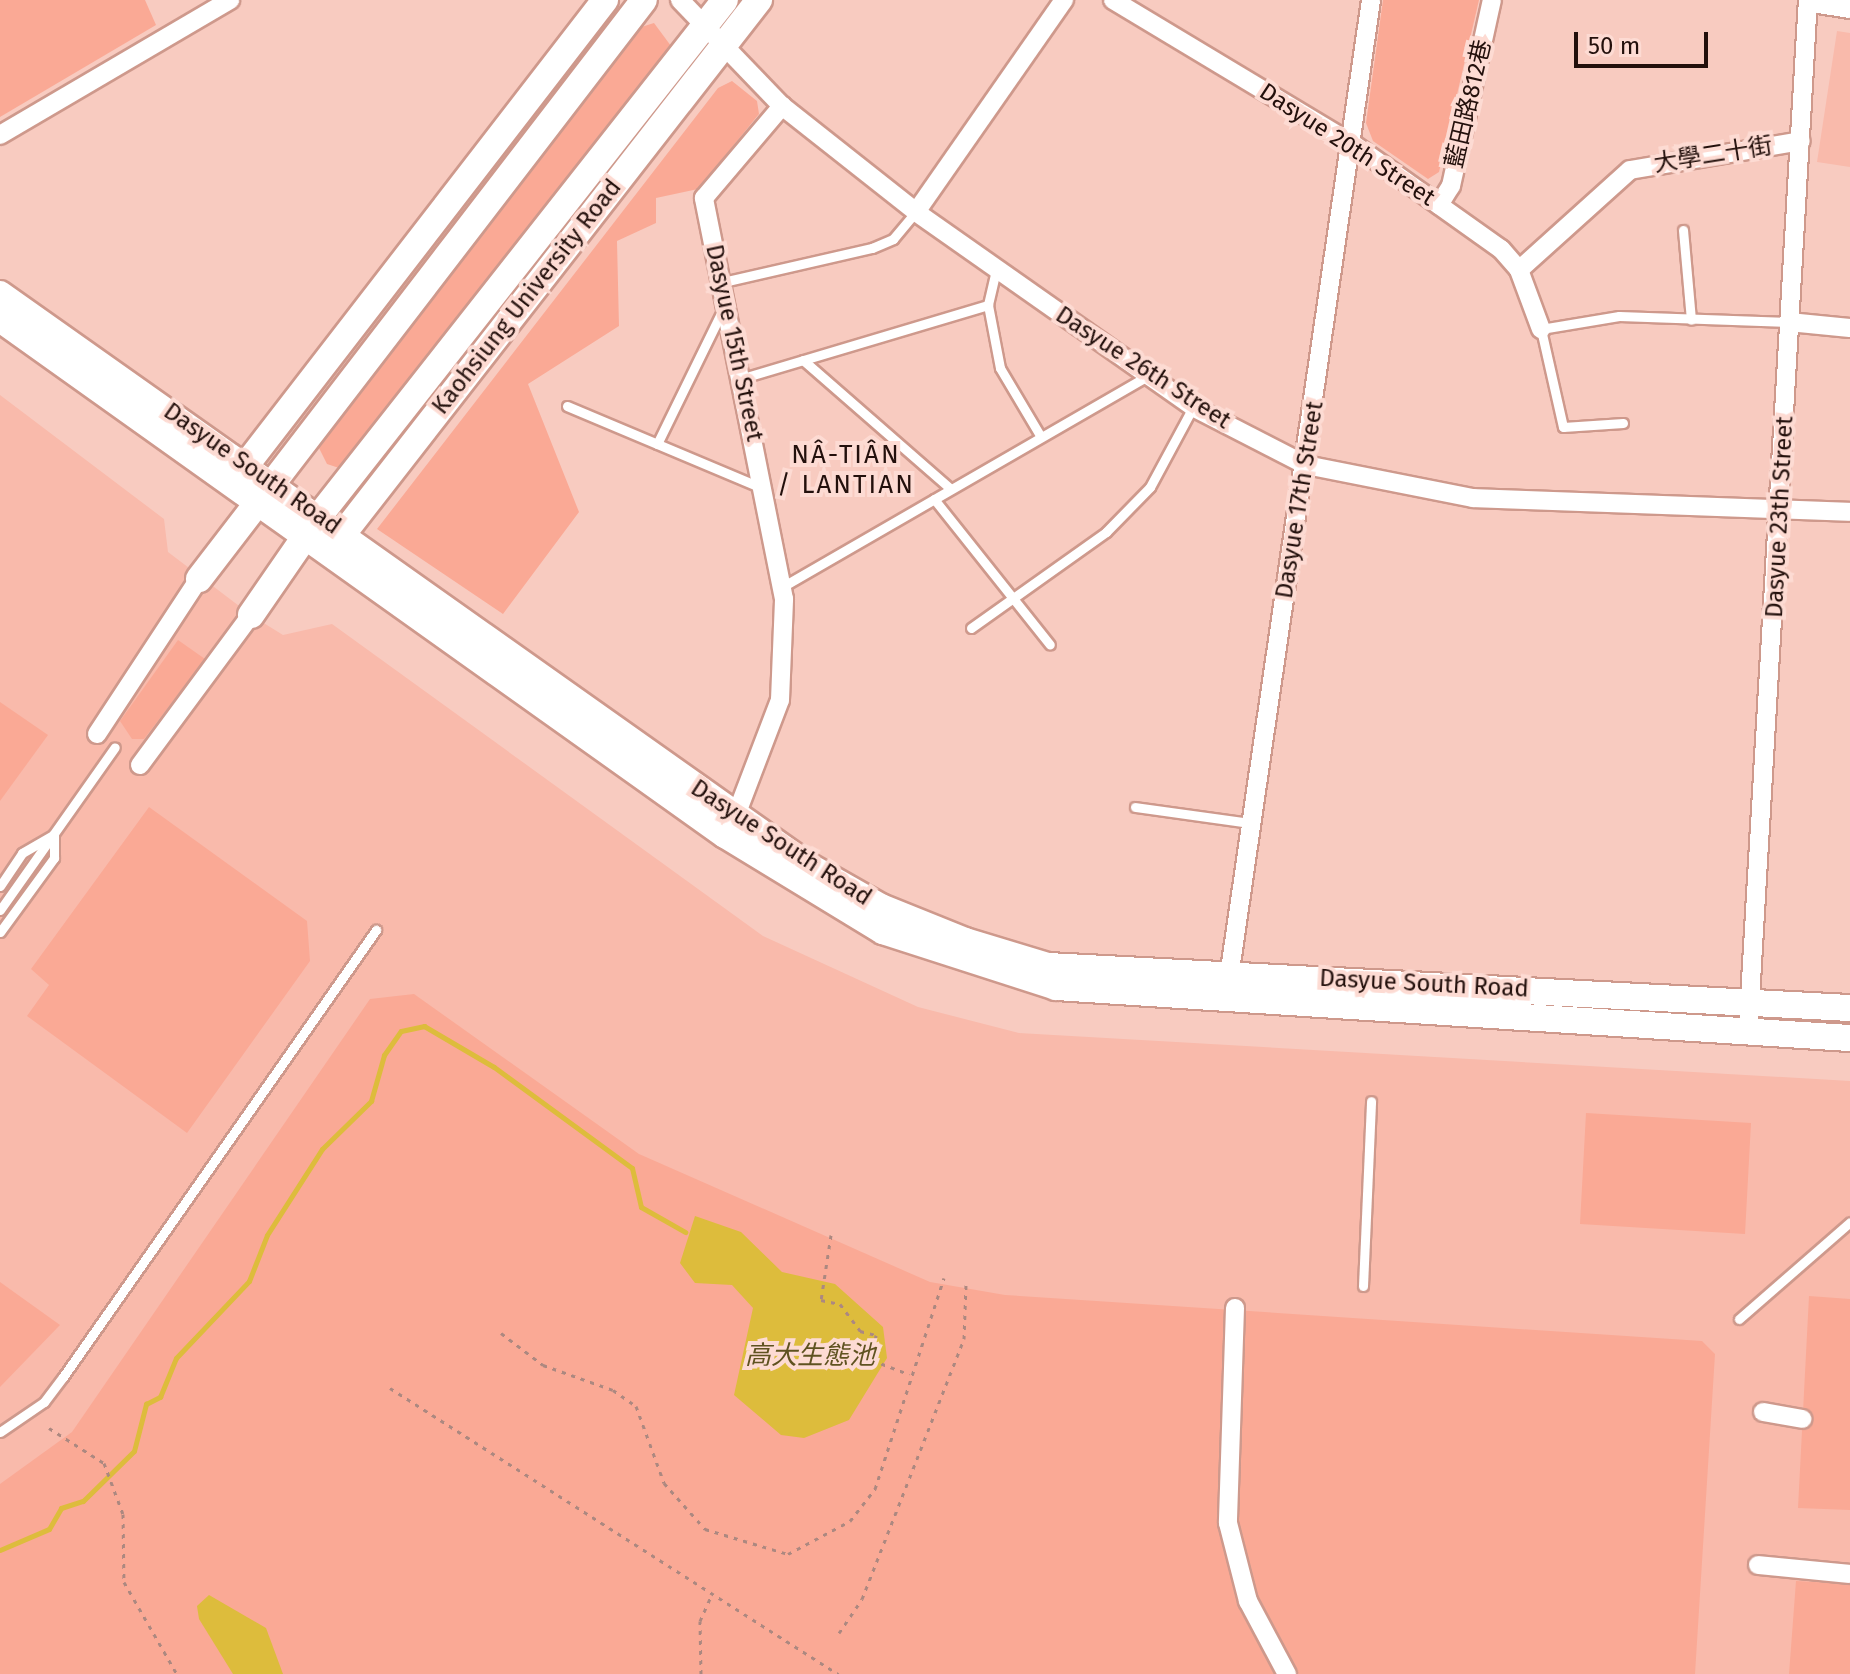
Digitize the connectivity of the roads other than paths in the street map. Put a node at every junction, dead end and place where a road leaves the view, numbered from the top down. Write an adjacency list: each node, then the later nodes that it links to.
1 (230, 0): 16 (street)
2 (605, 0): 42 (street)
3 (644, 0): 44 (street)
4 (680, 0): 14 (street, Dasyue 26th Street)
5 (725, 0): 14 (street, Kaohsiung University Road)
6 (759, 0): 14 (street, Kaohsiung University Road)
7 (1064, 0): 20 (street)
8 (1113, 0): 18 (street, Dasyue 20th Street)
9 (1371, 0): 18 (street, Dasyue 17th Street)
10 (1492, 0): 19 (street, 藍田路812巷)
11 (1808, 0): 17 (street, Dasyue 23th Street)
12 (1819, 0): 13 (street)
13 (1850, 5)
14 (713, 35): 15 (street, Dasyue 26th Street); 49 (street, Kaohsiung University Road); 51 (street, Kaohsiung University Road)
15 (782, 106): 20 (street, Dasyue 26th Street); 24 (street, Dasyue 15th Street)
16 (0, 135)
17 (1801, 141): 23 (street, 大學二十街); 30 (street, Dasyue 23th Street)
18 (1353, 144): 19 (street, Dasyue 20th Street); 41 (street, Dasyue 17th Street)
19 (1439, 205): 23 (street, Dasyue 20th Street)
20 (916, 212): 22 (street, Dasyue 26th Street); 24 (lane)
21 (1683, 230): 29 (lane)
22 (996, 270): 27 (lane); 34 (street, Dasyue 26th Street)
23 (1519, 270): 32 (street)
24 (723, 282): 26 (street, Dasyue 15th Street)
25 (0, 294): 42 (street, Dasyue South Road)
26 (727, 300): 35 (street, Dasyue 15th Street); 40 (lane)
27 (988, 305): 33 (lane); 39 (lane)
28 (0, 319): 42 (street, Dasyue South Road)
29 (1691, 320): 30 (lane); 32 (lane)
30 (1789, 322): 31 (street); 47 (street, Dasyue 23th Street)
31 (1850, 328)
32 (1541, 329): 38 (lane)
33 (803, 360): 35 (lane); 45 (lane)
34 (1149, 375): 37 (street, Dasyue 26th Street); 39 (lane)
35 (743, 378): 43 (street, Dasyue 15th Street)
36 (567, 406): 40 (lane)
37 (1193, 407): 41 (street, Dasyue 26th Street); 55 (lane)
38 (1623, 423)
39 (1041, 437): 45 (lane)
40 (657, 444): 43 (lane)
41 (1306, 465): 47 (street, Dasyue 26th Street); 63 (street, Dasyue 17th Street)
42 (240, 472): 44 (street, Dasyue South Road); 50 (street)
43 (764, 488): 54 (street, Dasyue 15th Street)
44 (264, 489): 49 (street, Dasyue South Road); 50 (street)
45 (951, 489): 46 (lane)
46 (934, 499): 54 (lane); 55 (lane)
47 (1783, 508): 48 (street, Dasyue 26th Street); 72 (street, Dasyue 23th Street)
48 (1850, 512)
49 (314, 524): 51 (street, Dasyue South Road); 52 (street, Kaohsiung University Road)
50 (230, 535): 53 (street)
51 (337, 542): 52 (street, Kaohsiung University Road); 64 (street, Dasyue South Road)
52 (280, 575): 56 (street, Kaohsiung University Road)
53 (199, 579): 59 (street)
54 (782, 587): 64 (street, Dasyue 15th Street)
55 (1017, 596): 57 (lane); 58 (lane)
56 (251, 615): 61 (street)
57 (971, 628)
58 (1050, 645)
59 (97, 734)
60 (115, 747): 65 (lane)
61 (140, 765)
62 (1135, 807): 63 (lane)
63 (1251, 823): 70 (street, Dasyue 17th Street)
64 (731, 826): 70 (street, Dasyue South Road); 71 (street, Dasyue South Road)
65 (54, 834): 66 (lane); 67 (lane); 69 (lane)
66 (0, 886)
67 (0, 910)
68 (376, 930): 83 (lane)
69 (0, 932)
70 (1229, 973): 71 (street, Dasyue 17th Street); 72 (street, Dasyue South Road)
71 (1226, 999): 74 (street, Dasyue South Road)
72 (1749, 1002): 73 (street, Dasyue South Road); 74 (street, Dasyue 23th Street)
73 (1850, 1008)
74 (1748, 1033): 75 (street, Dasyue South Road)
75 (1850, 1038)
76 (1371, 1101): 78 (lane)
77 (1850, 1222): 80 (lane)
78 (1363, 1286)
79 (1235, 1308): 86 (street)
80 (1739, 1319)
81 (1763, 1412): 82 (street)
82 (1802, 1419)
83 (0, 1432)
84 (1758, 1565): 85 (street)
85 (1850, 1574)
86 (1287, 1674)

